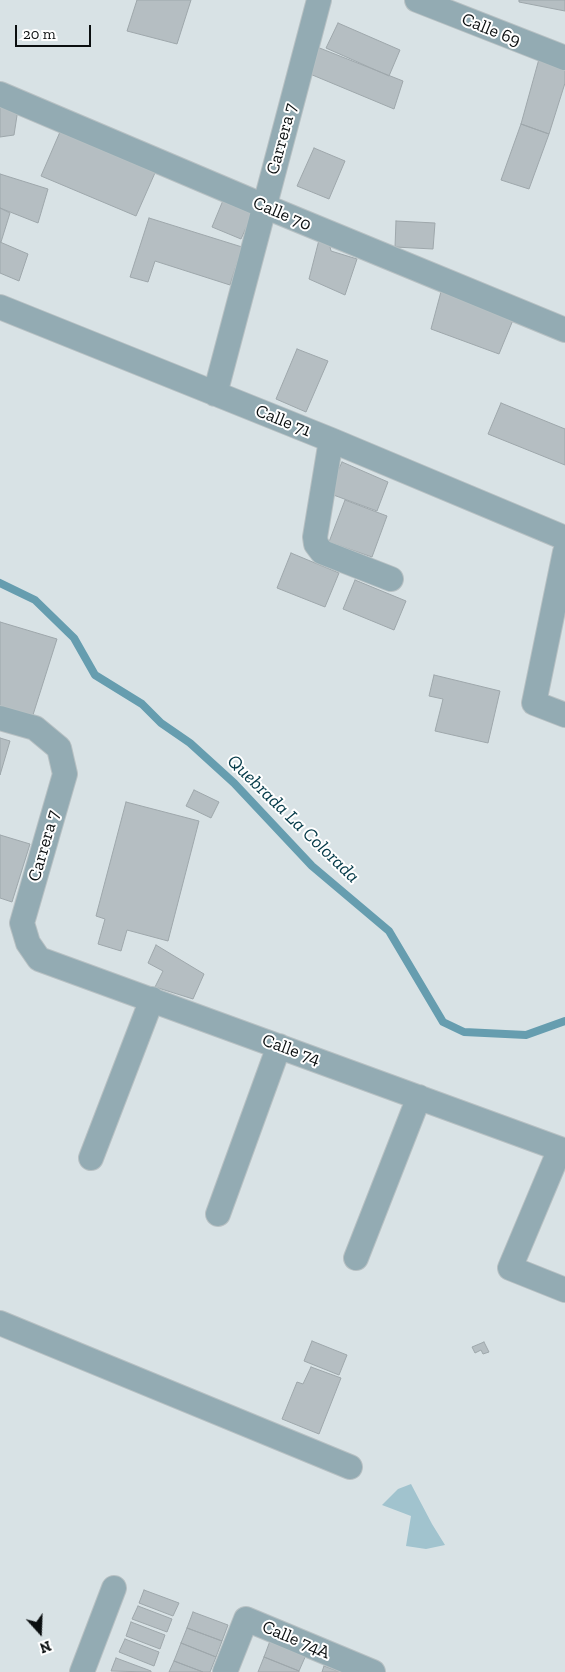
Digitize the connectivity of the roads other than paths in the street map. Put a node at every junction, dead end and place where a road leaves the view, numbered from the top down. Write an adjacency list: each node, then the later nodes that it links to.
1 (319, 0): 5 (street, Carrera 7)
2 (417, 0): 3 (street, Calle 69)
3 (565, 58)
4 (0, 94): 5 (street, Calle 70)
5 (264, 206): 7 (street, Calle 70); 8 (street, Carrera 7)
6 (0, 307): 8 (street, Calle 71)
7 (565, 330)
8 (215, 394): 9 (street, Calle 71)
9 (331, 440): 10 (street, Calle 71); 12 (street)
10 (565, 538)
11 (565, 552): 13 (street)
12 (391, 579)
13 (565, 715)
14 (0, 718): 15 (street, Carrera 7)
15 (28, 942): 16 (street, Calle 74)
16 (152, 1000): 17 (street, Calle 74); 19 (street)
17 (278, 1046): 18 (street, Calle 74); 20 (street)
18 (419, 1097): 21 (street); 22 (street, Calle 74)
19 (91, 1158)
20 (218, 1214)
21 (356, 1258)
22 (565, 1290)
23 (0, 1324): 24 (street)
24 (350, 1467)
25 (114, 1588): 26 (street)
26 (82, 1672)
27 (225, 1672): 28 (street, Calle 74A)
28 (373, 1672)

